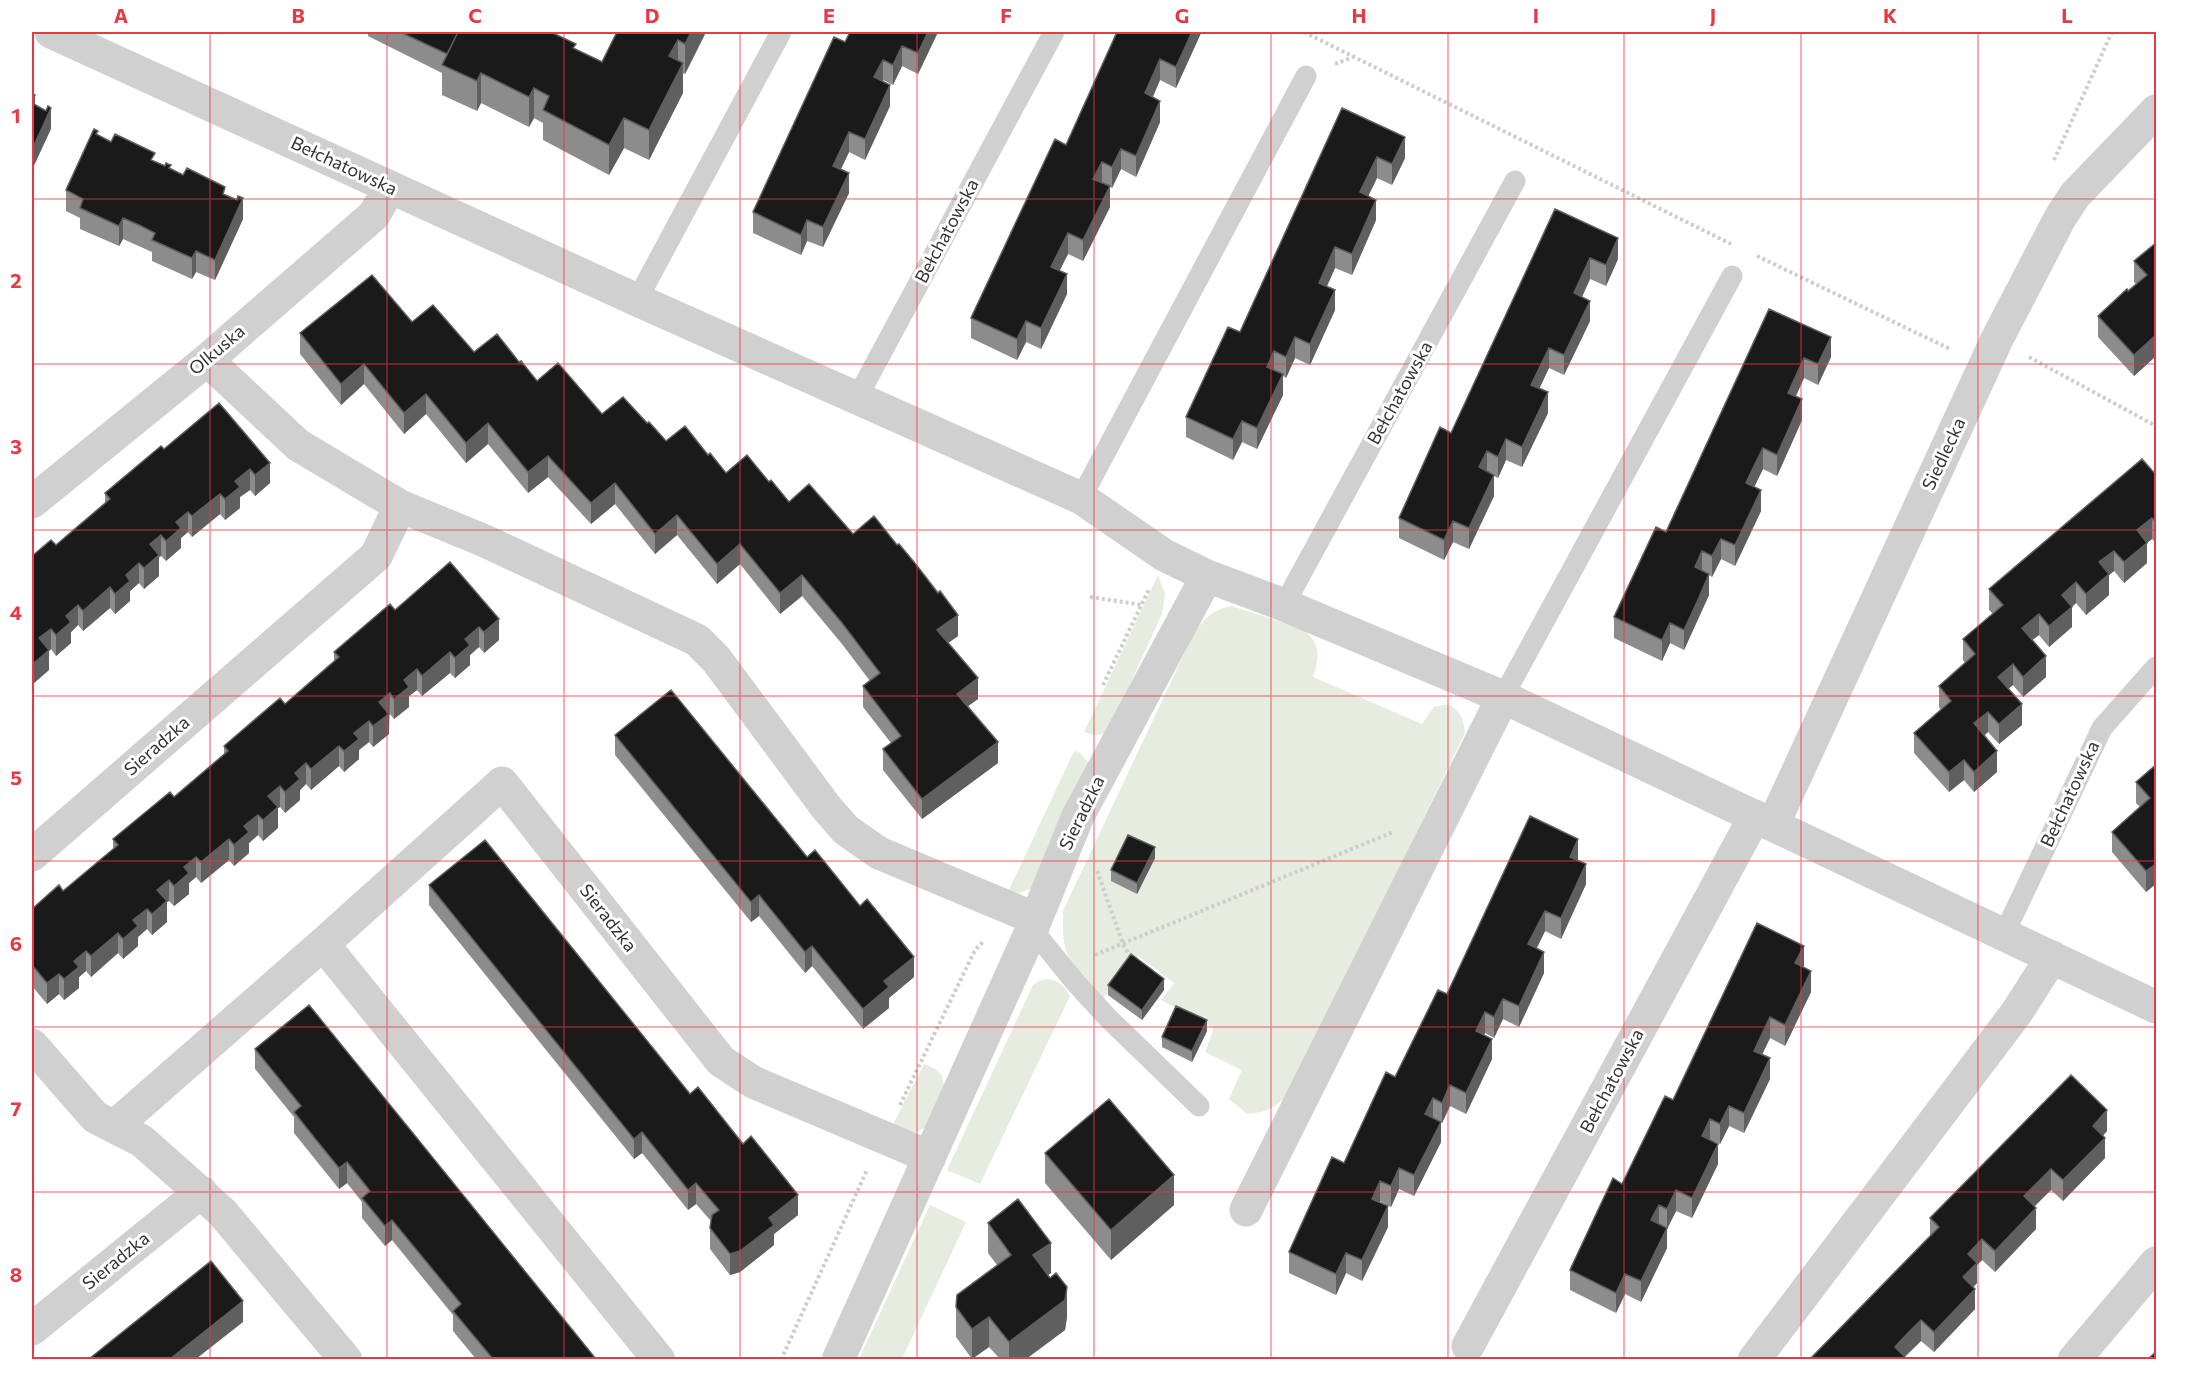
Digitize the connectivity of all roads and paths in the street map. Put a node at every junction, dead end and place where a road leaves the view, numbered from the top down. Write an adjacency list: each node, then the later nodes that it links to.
1 (51, 32): 8 (street, Bełchatowska)
2 (781, 32): 12 (lane)
3 (1054, 32): 16 (lane, Bełchatowska)
4 (1304, 32): 9 (path)
5 (1306, 76): 18 (lane)
6 (2157, 111): 13 (street, Siedlecka)
7 (1515, 181): 23 (lane, Bełchatowska)
8 (390, 187): 12 (street, Bełchatowska); 15 (street, Olkuska)
9 (1738, 247)
10 (1749, 252): 14 (path)
11 (1732, 276): 26 (lane)
12 (637, 300): 16 (street, Bełchatowska)
13 (1997, 339): 17 (path); 28 (street, Siedlecka)
14 (1954, 351)
15 (207, 360): 19 (street, Olkuska); 20 (street)
16 (857, 398): 18 (street, Bełchatowska)
17 (2157, 426)
18 (1081, 498): 21 (street, Bełchatowska)
19 (32, 502)
20 (400, 506): 29 (street, Sieradzka); 31 (street)
21 (1207, 576): 23 (street, Bełchatowska); 24 (street, Sieradzka)
22 (1090, 597): 24 (path)
23 (1284, 605): 26 (street, Bełchatowska)
24 (1186, 614): 31 (street, Sieradzka)
25 (2157, 667): 32 (lane, Bełchatowska)
26 (1503, 697): 27 (street); 28 (street, Bełchatowska)
27 (1446, 810): 34 (path); 44 (street)
28 (1764, 820): 32 (street, Bełchatowska); 47 (street, Bełchatowska)
29 (32, 855)
30 (1096, 869): 34 (path)
31 (1034, 924): 37 (lane); 42 (street, Sieradzka)
32 (2004, 934): 35 (street, Bełchatowska)
33 (323, 944): 41 (street, Sieradzka); 42 (street, Sieradzka); 49 (street)
34 (1123, 944): 36 (path); 37 (path)
35 (2052, 957): 38 (street, Bełchatowska); 51 (street)
36 (1138, 963)
37 (1064, 969): 40 (lane)
38 (2157, 1007)
39 (32, 1045): 41 (street)
40 (1199, 1106)
41 (114, 1126): 43 (street)
42 (930, 1157): 50 (street, Sieradzka)
43 (201, 1192): 46 (street, Sieradzka); 48 (street)
44 (1246, 1210)
45 (2157, 1263): 52 (street)
46 (32, 1329)
47 (1468, 1346)
48 (346, 1359)
49 (659, 1359)
50 (838, 1359)
51 (1754, 1359)
52 (2074, 1359)

